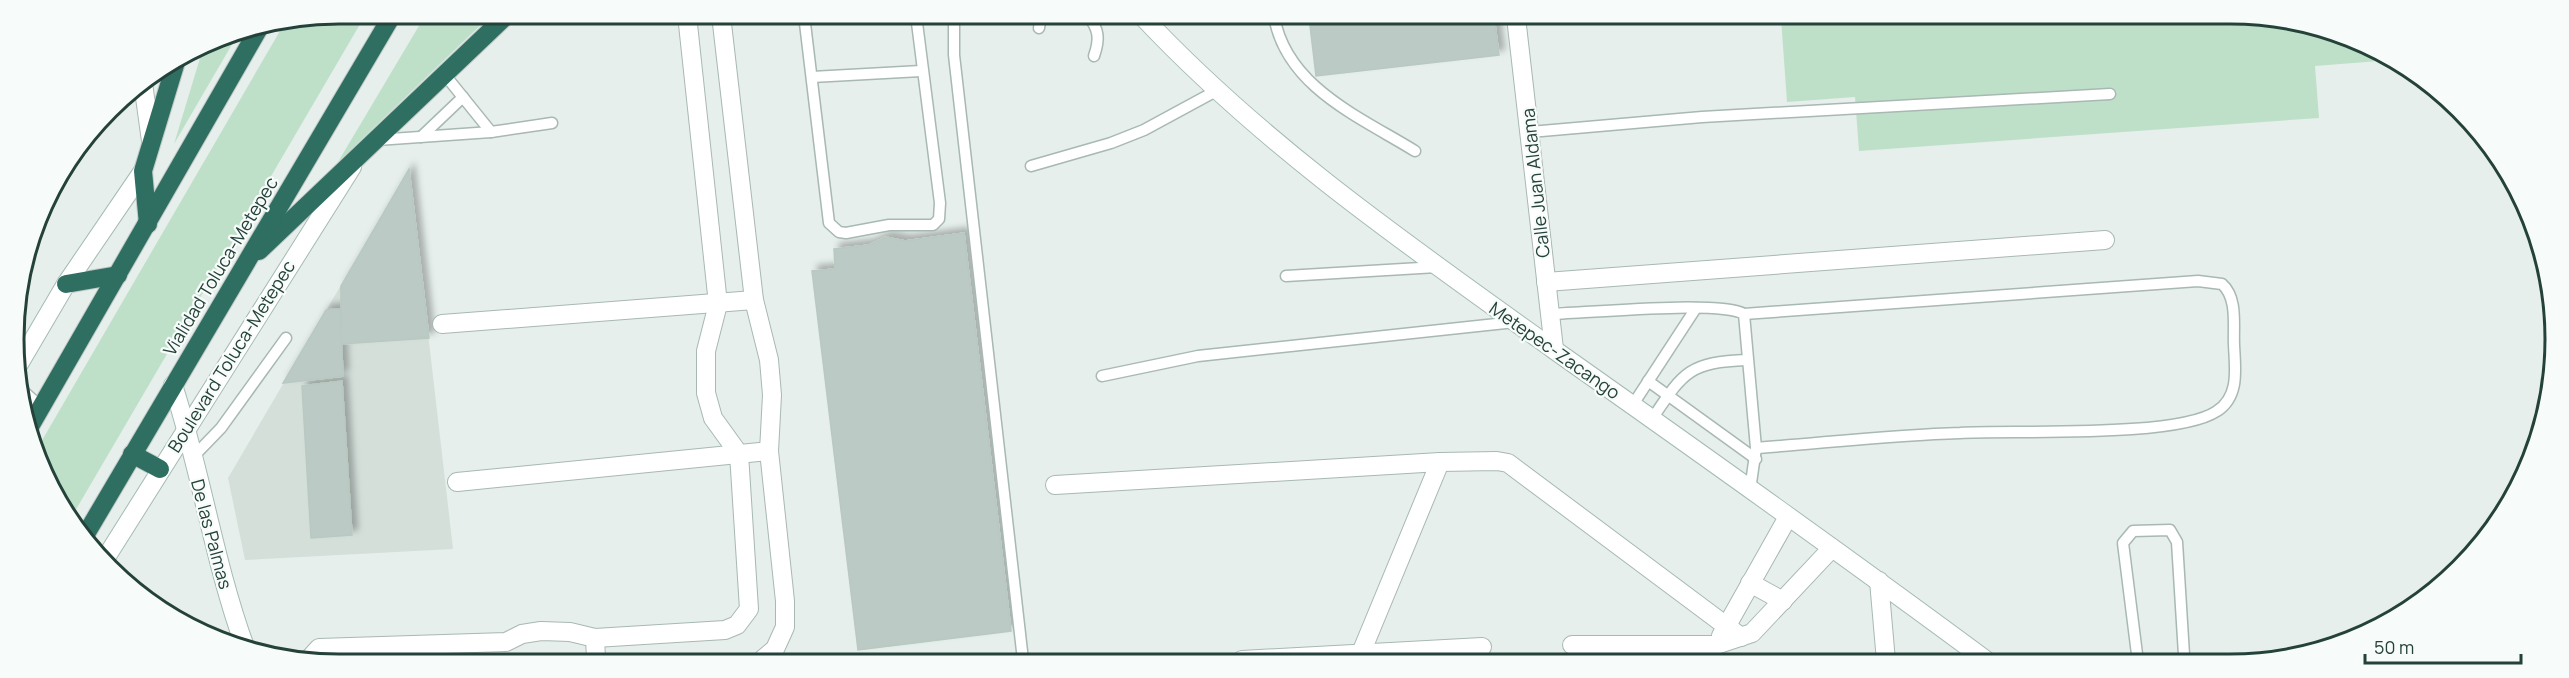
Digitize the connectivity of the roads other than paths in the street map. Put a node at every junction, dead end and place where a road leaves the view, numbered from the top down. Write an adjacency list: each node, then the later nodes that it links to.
1 (387, 24): 36 (highway, Vialidad Toluca-Metepec)
2 (498, 24): 18 (highway)
3 (688, 24): 43 (street)
4 (722, 24): 42 (street)
5 (805, 24): 19 (lane)
6 (916, 24): 17 (lane)
7 (954, 24): 92 (lane)
8 (1040, 24): 13 (lane)
9 (1095, 24): 15 (lane)
10 (1150, 24): 20 (street, Metepec-Zacango)
11 (1276, 24): 30 (lane)
12 (1517, 24): 26 (street, Calle Juan Aldama)
13 (1039, 28)
14 (255, 36): 34 (highway)
15 (1094, 56)
16 (173, 71): 29 (highway)
17 (921, 71): 19 (lane); 19 (lane)
18 (445, 75): 23 (lane); 28 (highway)
19 (812, 77)
20 (1216, 91): 32 (lane); 37 (street, Metepec-Zacango)
21 (143, 92): 29 (street)
22 (2110, 94): 26 (lane)
23 (463, 97): 25 (lane); 27 (lane)
24 (552, 123): 25 (lane)
25 (491, 132): 27 (lane)
26 (1530, 132): 40 (street, Calle Juan Aldama)
27 (421, 137): 28 (lane)
28 (377, 140): 31 (highway)
29 (151, 141): 33 (highway)
30 (1415, 151)
31 (360, 155): 36 (highway); 62 (street, Boulevard Toluca-Metepec)
32 (1031, 166)
33 (143, 171): 34 (highway); 41 (street)
34 (148, 224): 38 (highway)
35 (2105, 240): 40 (street)
36 (243, 267): 55 (highway, Vialidad Toluca-Metepec)
37 (1437, 267): 39 (lane); 47 (street, Metepec-Zacango)
38 (118, 274): 41 (highway); 59 (highway)
39 (1286, 276)
40 (1546, 282): 45 (street, Calle Juan Aldama)
41 (66, 284): 51 (street)
42 (754, 300): 43 (street); 63 (street)
43 (718, 304): 48 (street); 66 (street)
44 (1696, 308): 45 (lane); 46 (lane); 54 (lane)
45 (1550, 314): 50 (street, Calle Juan Aldama)
46 (1744, 314): 52 (lane); 64 (lane)
47 (1515, 322): 50 (street, Metepec-Zacango); 53 (lane)
48 (442, 324)
49 (286, 338): 67 (lane)
50 (1554, 349): 58 (street, Metepec-Zacango)
51 (25, 354)
52 (1746, 360): 56 (lane); 64 (lane)
53 (1102, 376)
54 (1648, 381): 56 (lane); 58 (lane)
55 (173, 386): 62 (street, De las Palmas); 65 (highway, Vialidad Toluca-Metepec)
56 (1667, 396): 61 (lane); 64 (lane)
57 (29, 397): 59 (lane)
58 (1632, 405): 61 (street, Metepec-Zacango)
59 (41, 407): 60 (highway)
60 (34, 419)
61 (1652, 419): 72 (street, Metepec-Zacango)
62 (187, 428): 67 (street, De las Palmas); 69 (street, Boulevard Toluca-Metepec)
63 (769, 452): 66 (street); 91 (street)
64 (1756, 453): 72 (lane)
65 (132, 454): 69 (highway); 74 (highway, Vialidad Toluca-Metepec)
66 (739, 454): 70 (street); 83 (street)
67 (192, 458): 82 (street, De las Palmas)
68 (1440, 462): 71 (street); 80 (street); 89 (street)
69 (160, 469): 76 (street, Boulevard Toluca-Metepec)
70 (458, 482)
71 (1055, 485)
72 (1750, 490): 73 (street, Metepec-Zacango)
73 (1788, 517): 75 (street, Metepec-Zacango); 78 (street)
74 (88, 530)
75 (1832, 548): 77 (street, Metepec-Zacango); 79 (street)
76 (108, 554)
77 (1879, 581): 94 (street); 95 (street, Metepec-Zacango)
78 (1750, 583): 79 (street); 80 (street)
79 (1782, 601): 81 (street)
80 (1726, 626): 81 (street); 85 (street)
81 (1741, 637): 85 (street)
82 (243, 638)
83 (595, 638): 87 (street); 90 (street)
84 (1572, 645): 85 (street)
85 (1716, 645)
86 (1482, 647): 89 (street)
87 (506, 650): 88 (street)
88 (315, 653)
89 (1361, 653): 93 (street)
90 (596, 654)
91 (769, 654)
92 (1022, 654)
93 (1344, 654)
94 (1885, 654)
95 (1978, 654)
96 (2137, 654): 97 (lane)
97 (2184, 654)

